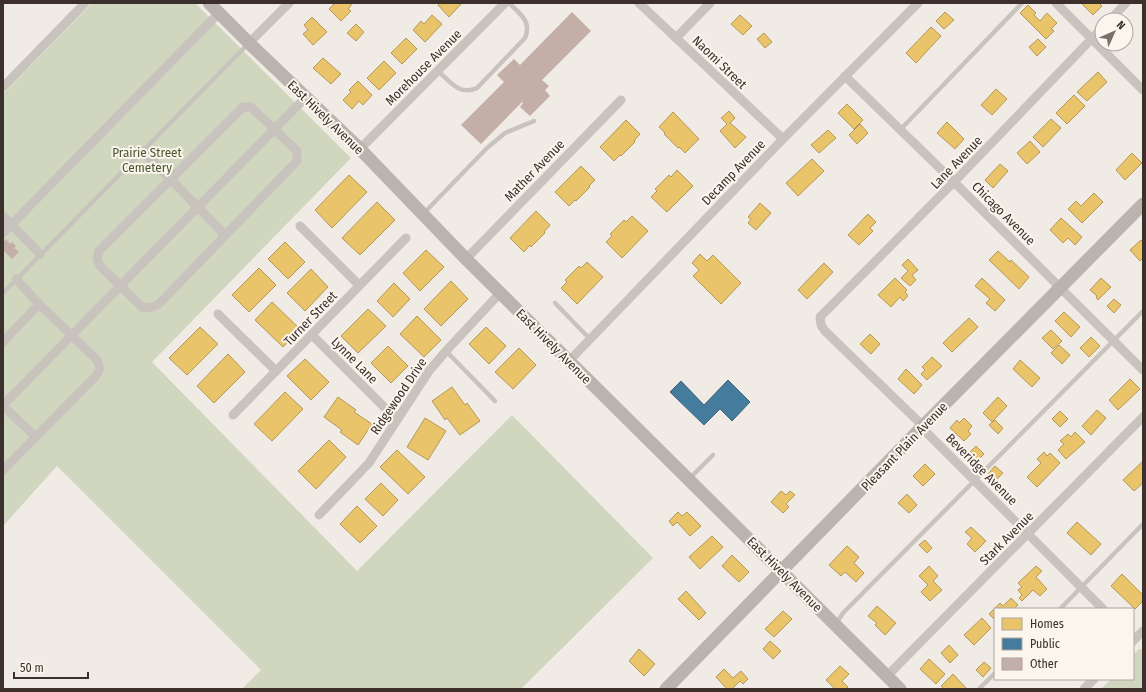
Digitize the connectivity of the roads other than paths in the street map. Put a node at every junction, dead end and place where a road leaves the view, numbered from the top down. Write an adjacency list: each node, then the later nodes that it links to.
1 (85, 3): 19 (street)
2 (209, 3): 13 (street, East Hively Avenue)
3 (289, 3): 16 (street)
4 (504, 3): 17 (street, Morehouse Avenue)
5 (509, 3): 17 (lane)
6 (640, 3): 14 (street, Naomi Street)
7 (710, 3): 14 (street)
8 (918, 3): 18 (street, Decamp Avenue)
9 (1022, 3): 25 (lane)
10 (1056, 3): 15 (street)
11 (1126, 3): 12 (street)
12 (1118, 12)
13 (219, 13): 16 (street, East Hively Avenue); 35 (street)
14 (676, 38): 26 (street, Naomi Street)
15 (1092, 38): 20 (street); 30 (street, Lane Avenue)
16 (249, 43): 21 (street, East Hively Avenue); 28 (lane)
17 (438, 71): 27 (street, Morehouse Avenue)
18 (845, 76): 25 (street, Chicago Avenue); 26 (street, Decamp Avenue)
19 (3, 87)
20 (1143, 90)
21 (306, 97): 24 (street); 27 (street, East Hively Avenue)
22 (621, 100): 41 (street, Mather Avenue)
23 (534, 122): 33 (lane)
24 (273, 130): 29 (street); 32 (street); 38 (street)
25 (900, 130): 30 (street, Chicago Avenue)
26 (783, 139): 55 (street, Decamp Avenue)
27 (360, 149): 33 (street, East Hively Avenue)
28 (143, 151): 29 (street); 40 (lane)
29 (171, 180): 32 (street); 44 (street)
30 (954, 182): 45 (street, Chicago Avenue); 50 (street, Lane Avenue)
31 (1143, 204): 45 (street, Pleasant Plain Avenue)
32 (197, 207): 38 (street); 44 (street)
33 (423, 214): 41 (street, East Hively Avenue)
34 (3, 216): 35 (street)
35 (11, 224): 37 (street); 40 (street)
36 (300, 226): 43 (street)
37 (3, 233)
38 (225, 235): 44 (street)
39 (406, 238): 43 (street, Turner Street)
40 (40, 254): 42 (lane)
41 (466, 259): 47 (street, East Hively Avenue)
42 (16, 279): 46 (lane); 49 (street)
43 (359, 285): 53 (street, Turner Street)
44 (120, 286): 54 (street)
45 (1060, 288): 57 (street, Chicago Avenue); 67 (street, Pleasant Plain Avenue)
46 (3, 292)
47 (500, 293): 58 (street, Ridgewood Drive); 59 (street, East Hively Avenue)
48 (555, 303): 55 (lane)
49 (39, 304): 54 (street); 56 (street)
50 (826, 311): 67 (street, Beveridge Avenue)
51 (1143, 311): 57 (lane)
52 (218, 314): 61 (street)
53 (312, 335): 61 (street, Turner Street); 66 (street, Lynne Lane)
54 (71, 336): 63 (street); 68 (street)
55 (590, 338): 59 (street, Decamp Avenue)
56 (3, 342)
57 (1113, 342): 60 (street, Chicago Avenue); 72 (lane)
58 (446, 351): 62 (lane); 66 (street, Ridgewood Drive)
59 (569, 361): 71 (street, East Hively Avenue)
60 (1143, 370)
61 (276, 371): 64 (street, Turner Street)
62 (495, 401)
63 (3, 405): 68 (street)
64 (233, 415)
65 (1143, 417): 75 (street, Stark Avenue)
66 (398, 418): 73 (street, Ridgewood Drive)
67 (923, 426): 72 (street, Beveridge Avenue); 76 (street, Pleasant Plain Avenue)
68 (36, 437): 70 (street)
69 (713, 455): 71 (lane)
70 (3, 470)
71 (689, 479): 76 (street, East Hively Avenue)
72 (975, 481): 75 (street, Beveridge Avenue); 80 (lane)
73 (320, 515)
74 (1143, 524): 77 (lane)
75 (1028, 534): 77 (street, Beveridge Avenue); 84 (street, Stark Avenue)
76 (782, 571): 80 (street, East Hively Avenue); 86 (street, Pleasant Plain Avenue)
77 (1081, 587): 78 (lane); 79 (street, Beveridge Avenue)
78 (1061, 608)
79 (1102, 608)
80 (835, 624): 84 (street, East Hively Avenue)
81 (1143, 631): 82 (street)
82 (1134, 639)
83 (994, 674): 88 (lane)
84 (887, 676): 87 (street, East Hively Avenue)
85 (1093, 680): 89 (street)
86 (666, 689)
87 (900, 689)
88 (979, 689)
89 (1084, 689)

